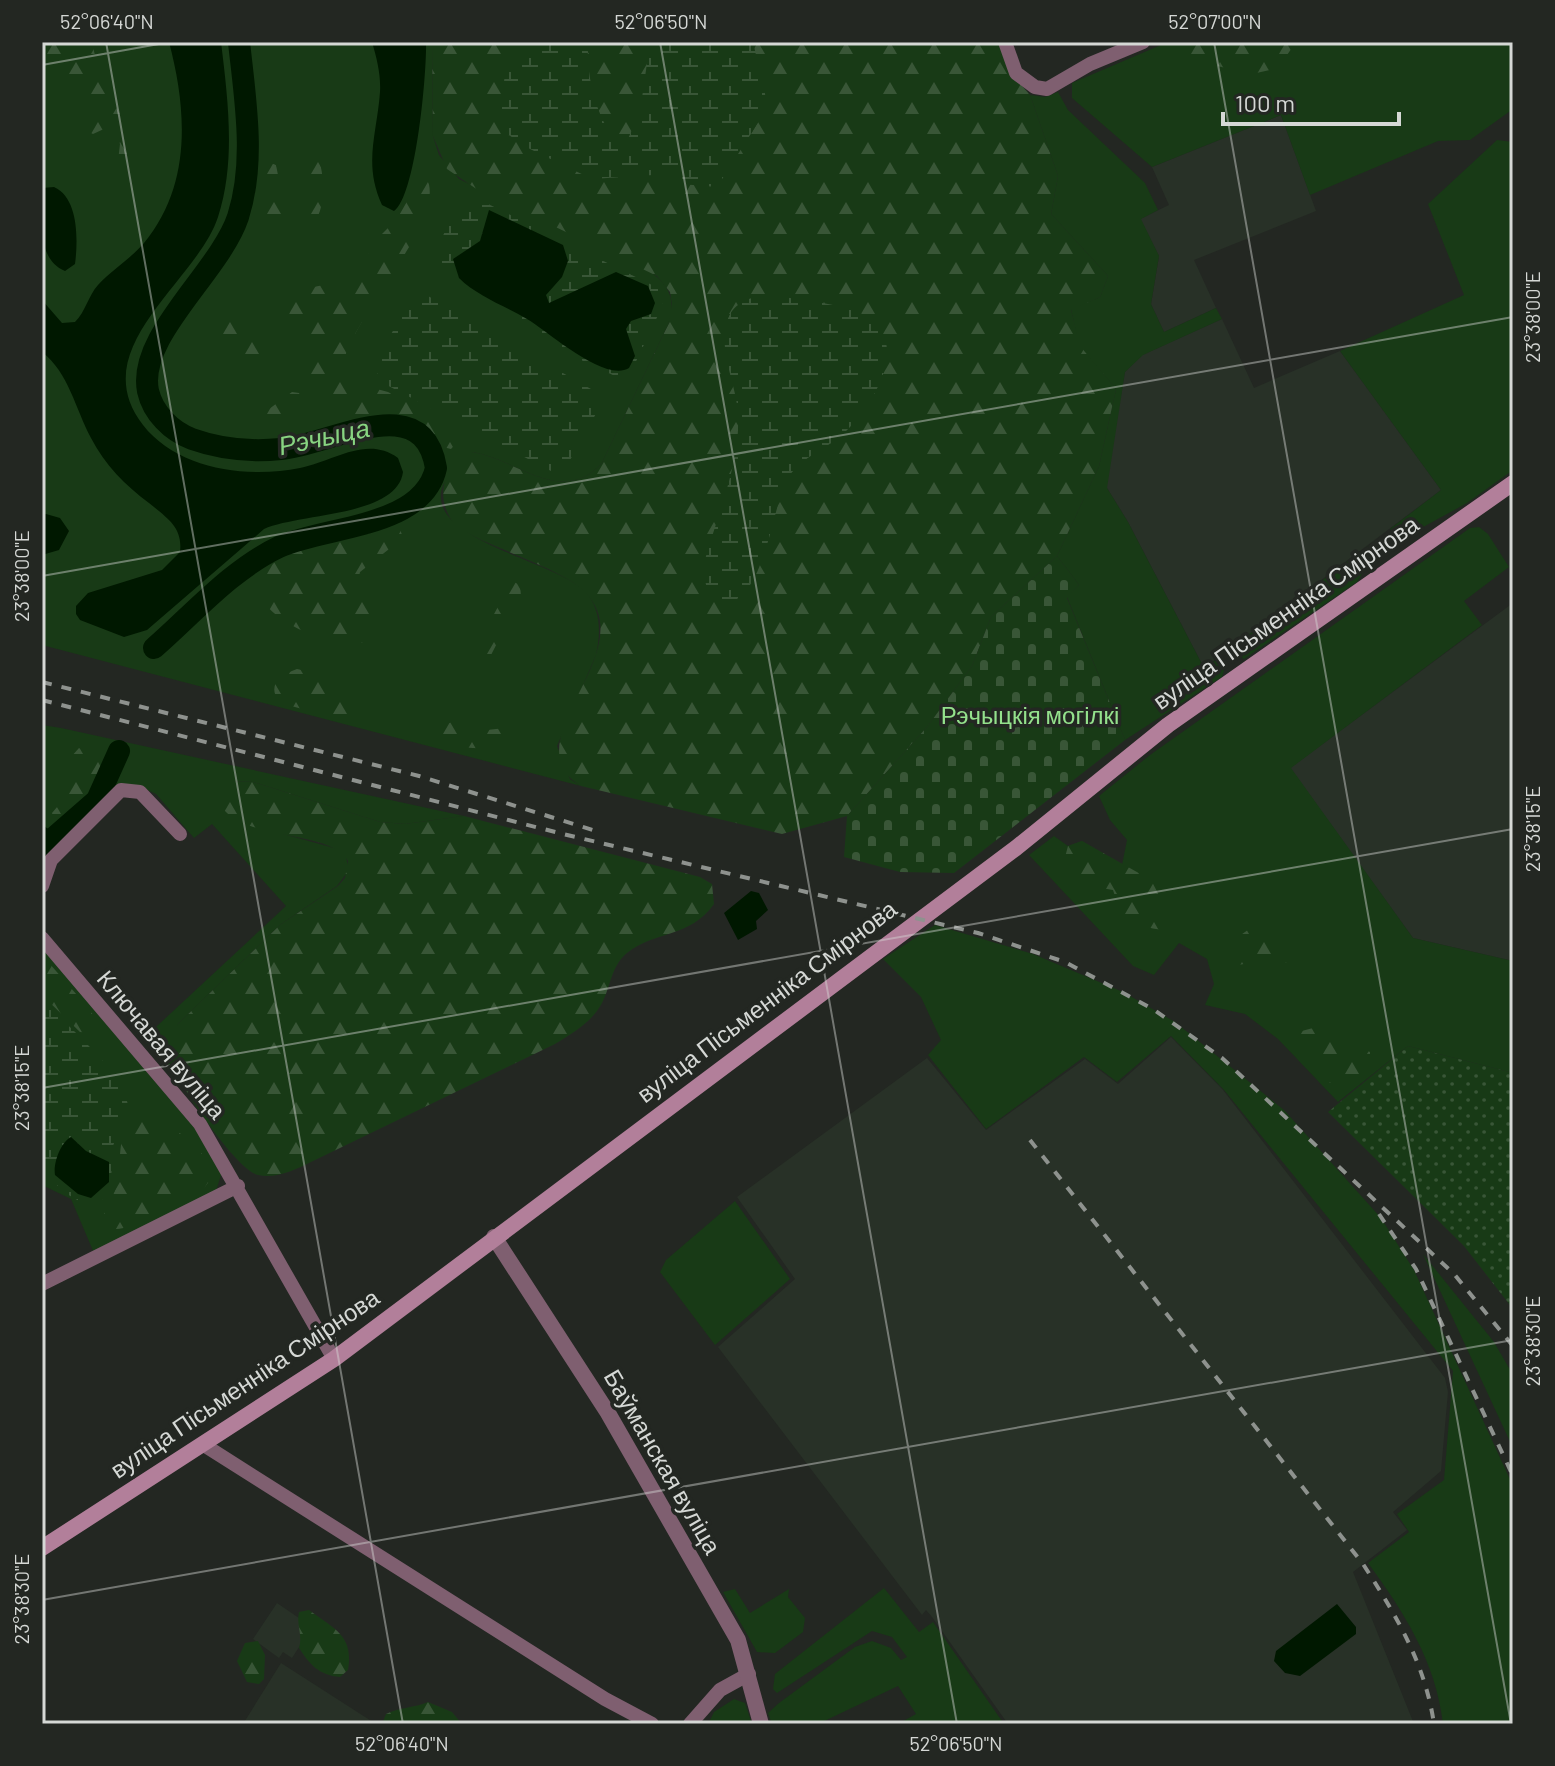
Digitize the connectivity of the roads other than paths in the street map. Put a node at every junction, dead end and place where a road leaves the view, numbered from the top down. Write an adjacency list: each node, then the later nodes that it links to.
1 (1005, 42): 2 (street)
2 (1143, 42)
3 (1513, 483): 8 (main road, вуліца Пісьменніка Смірнова)
4 (180, 834): 5 (street)
5 (42, 886)
6 (42, 938): 7 (street, Ключавая вуліца)
7 (238, 1186): 9 (street); 10 (street, Ключавая вуліца)
8 (494, 1237): 10 (main road, вуліца Пісьменніка Смірнова); 13 (street, Баўманская вуліца)
9 (42, 1284)
10 (334, 1359): 11 (main road, вуліца Пісьменніка Смірнова)
11 (204, 1445): 12 (main road, вуліца Пісьменніка Смірнова); 14 (street)
12 (42, 1548)
13 (749, 1674): 15 (street); 16 (street, Баўманская вуліца)
14 (652, 1724)
15 (690, 1724)
16 (761, 1724)

